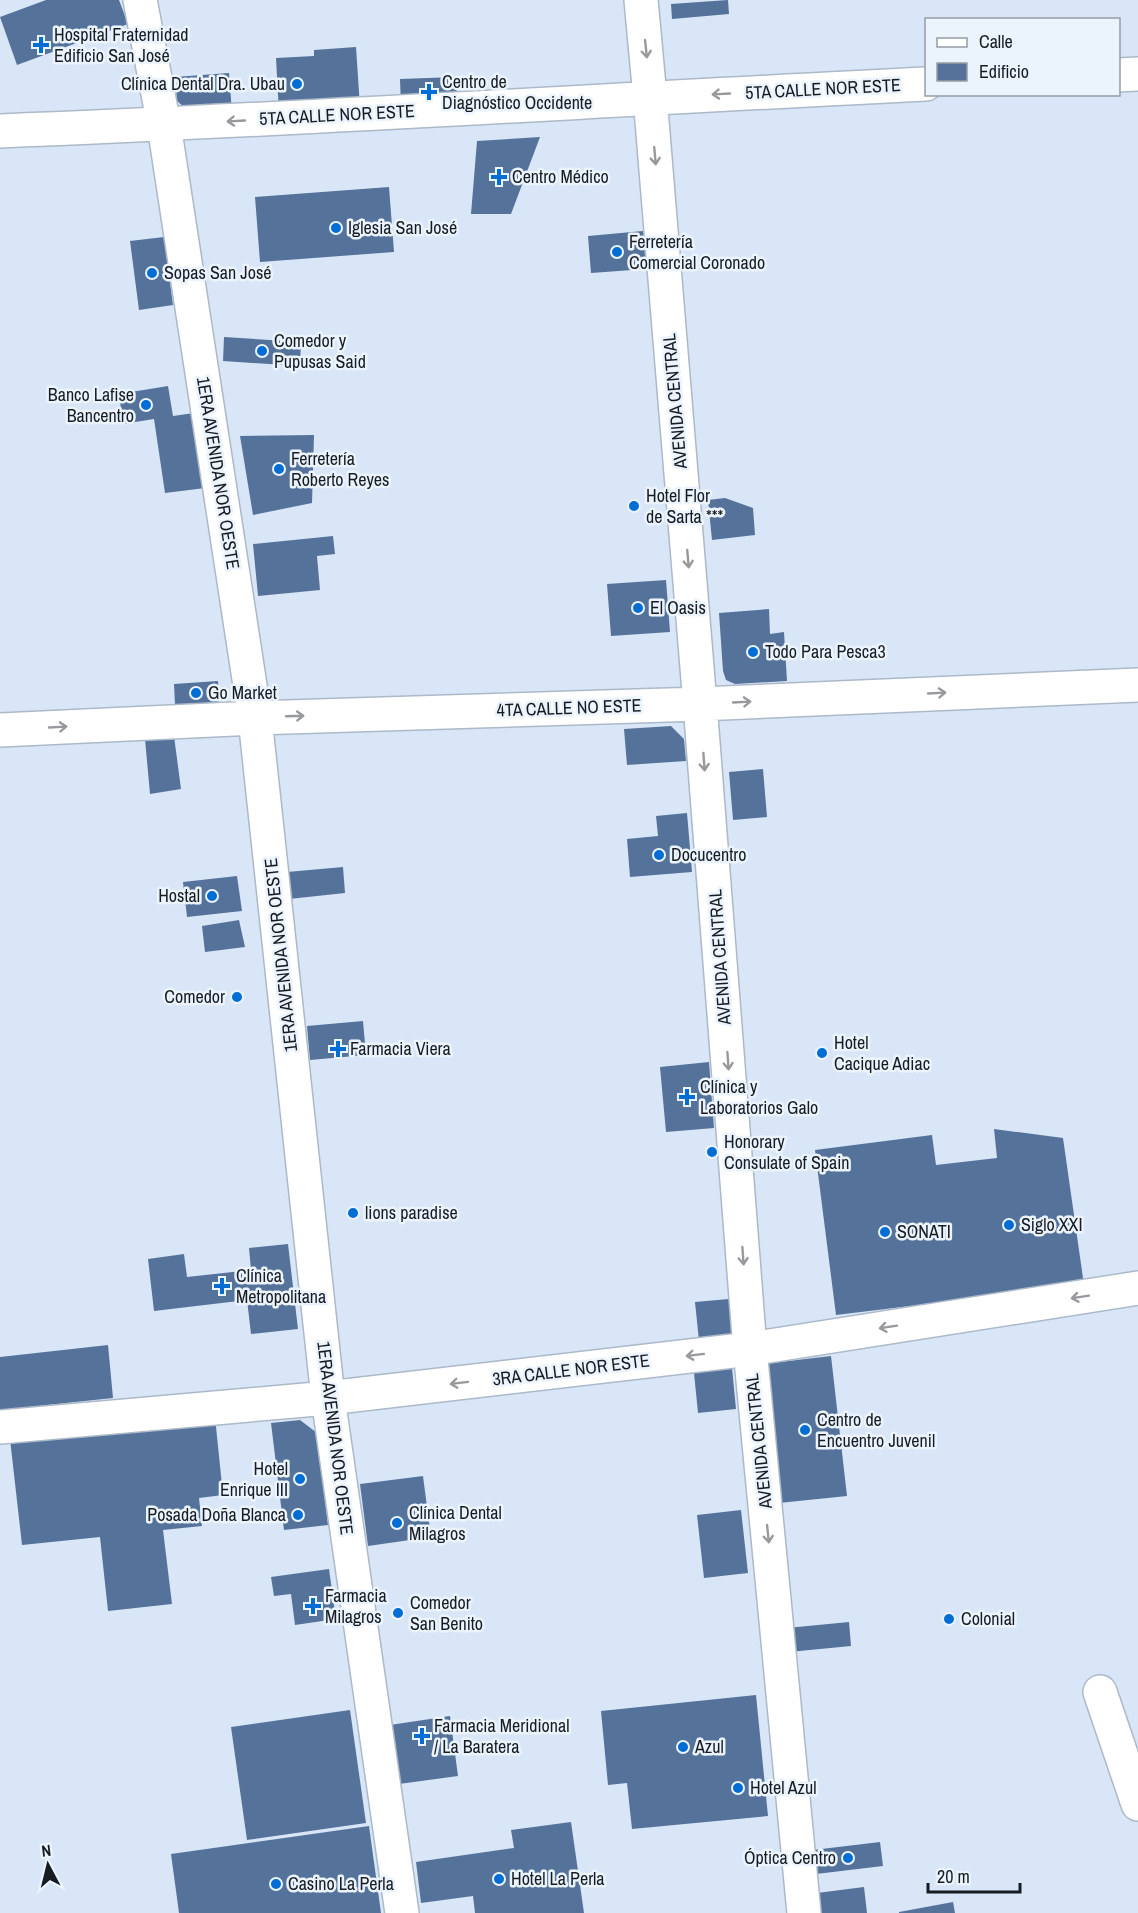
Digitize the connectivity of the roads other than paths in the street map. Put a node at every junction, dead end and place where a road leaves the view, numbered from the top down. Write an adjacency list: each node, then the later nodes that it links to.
1 (140, 0): 7 (street, 1ERA AVENIDA NOR OESTE)
2 (641, 0): 6 (street, AVENIDA CENTRAL, one-way to 6)
3 (1138, 74): 4 (street)
4 (1120, 75)
5 (925, 84): 6 (street, 5TA CALLE NOR ESTE, one-way to 6)
6 (650, 98): 7 (street, 5TA CALLE NOR ESTE, one-way to 7); 10 (street, AVENIDA CENTRAL, one-way to 10)
7 (164, 125): 8 (street, 5TA CALLE NOR ESTE); 11 (street, 1ERA AVENIDA NOR OESTE)
8 (0, 131)
9 (1138, 685): 10 (street, 4TA CALLE NO ESTE, one-way to 9)
10 (700, 704): 11 (street, 4TA CALLE NO ESTE, one-way to 10); 14 (street, AVENIDA CENTRAL, one-way to 14)
11 (255, 718): 12 (street, 4TA CALLE NO ESTE, one-way to 11); 15 (street, 1ERA AVENIDA NOR OESTE)
12 (0, 730)
13 (1138, 1288): 14 (street, 3RA CALLE NOR ESTE, one-way to 14)
14 (750, 1349): 15 (street, 3RA CALLE NOR ESTE, one-way to 15); 20 (street, AVENIDA CENTRAL, one-way to 20)
15 (328, 1398): 16 (street, 3RA CALLE NOR ESTE); 19 (street, 1ERA AVENIDA NOR OESTE)
16 (0, 1427)
17 (1100, 1692): 18 (street)
18 (1138, 1804)
19 (402, 1913)
20 (804, 1913)

